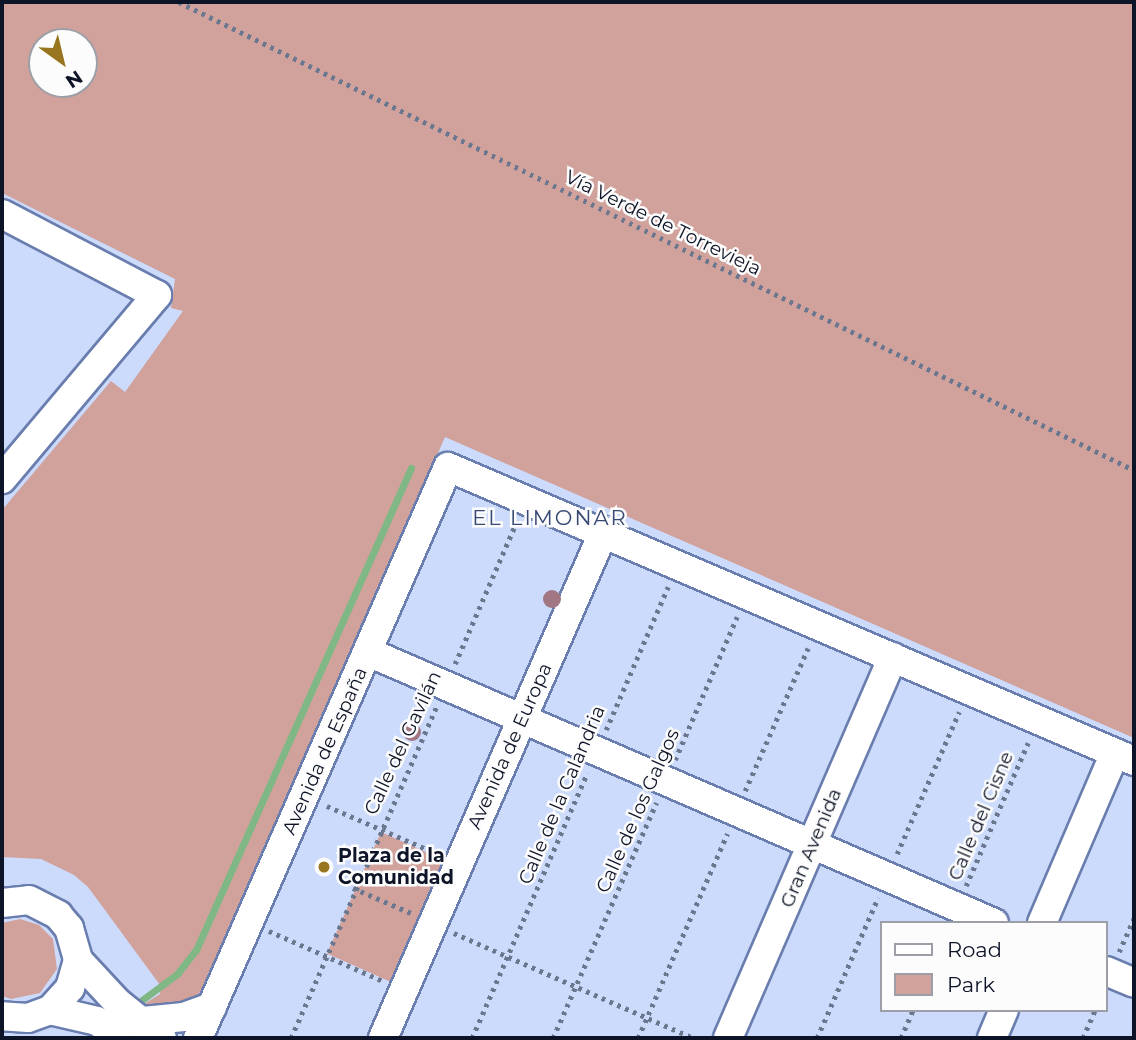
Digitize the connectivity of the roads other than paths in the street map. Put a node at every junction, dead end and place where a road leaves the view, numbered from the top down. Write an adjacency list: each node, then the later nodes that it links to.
1 (2, 214): 2 (street)
2 (2, 479)
3 (604, 531): 4 (street, Avenida de España); 5 (street); 6 (street, Avenida de Europa)
4 (368, 652): 6 (street); 15 (street, Avenida de España)
5 (893, 657): 7 (street); 8 (street, Gran Avenida)
6 (522, 719): 8 (street); 23 (street, Avenida de Europa)
7 (1125, 757): 11 (street)
8 (812, 844): 10 (street); 24 (street, Gran Avenida)
9 (2, 903): 12 (street)
10 (989, 921)
11 (1043, 921)
12 (78, 960): 16 (street); 19 (street)
13 (1108, 972): 14 (street)
14 (1134, 983)
15 (212, 1007): 19 (street); 22 (street, Avenida de España)
16 (46, 1012): 18 (street); 20 (street); 21 (street)
17 (1003, 1012): 25 (street)
18 (2, 1016)
19 (152, 1033)
20 (22, 1038)
21 (120, 1038)
22 (198, 1038)
23 (383, 1038)
24 (728, 1038)
25 (992, 1038)

